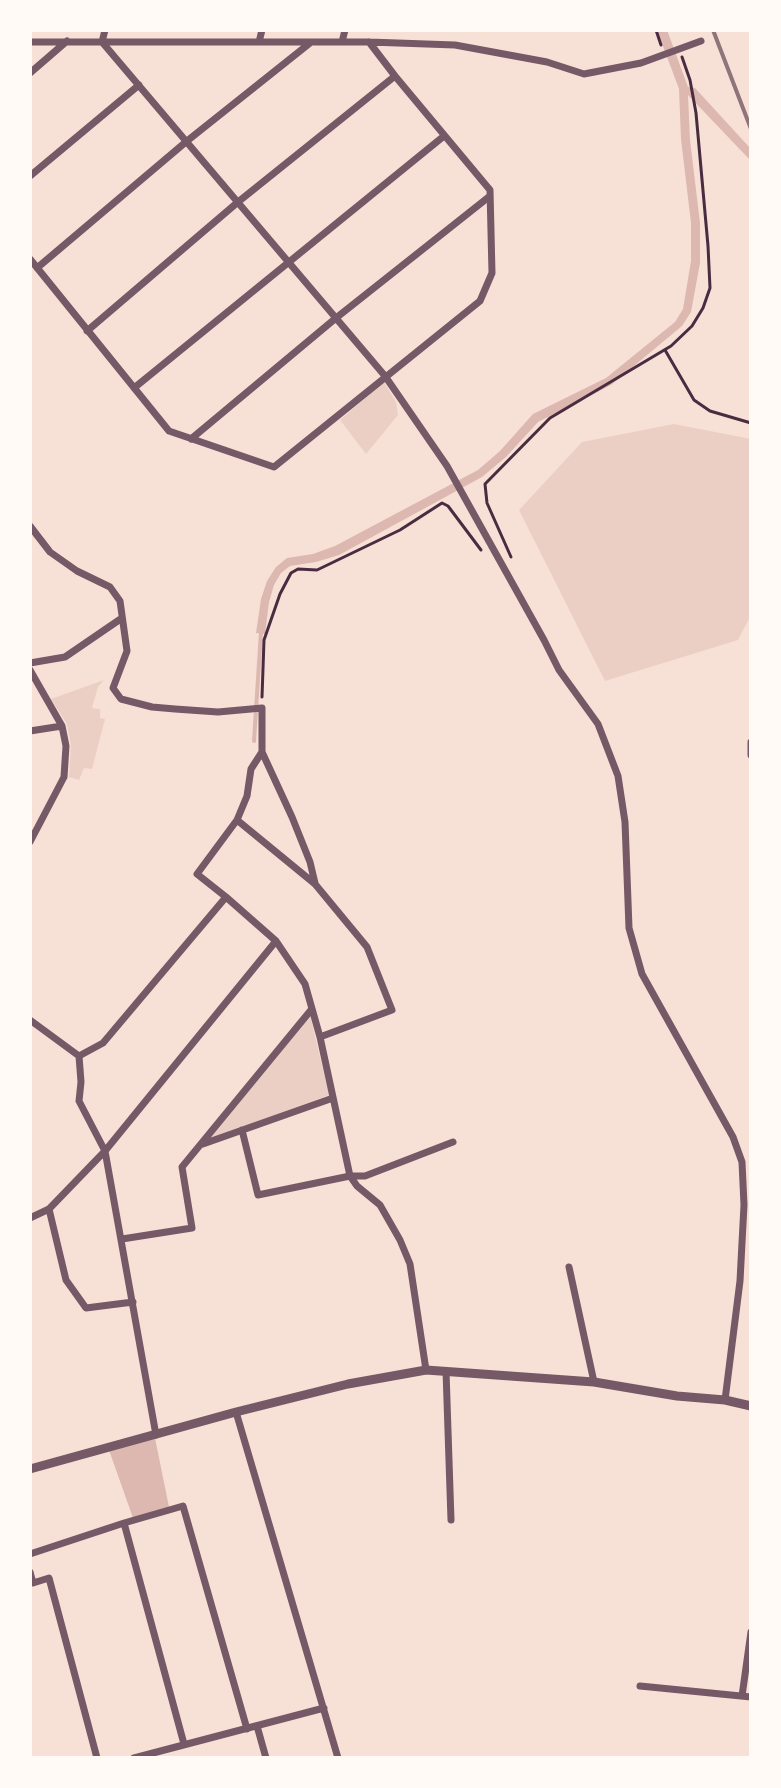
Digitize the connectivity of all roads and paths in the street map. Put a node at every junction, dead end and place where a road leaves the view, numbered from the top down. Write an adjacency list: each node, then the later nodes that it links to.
1 (105, 30): 9 (street)
2 (181, 30): 10 (street)
3 (262, 30): 11 (street)
4 (345, 30): 13 (street)
5 (656, 30): 16 (path)
6 (67, 41): 8 (street); 9 (street); 17 (street)
7 (701, 41): 15 (street)
8 (30, 42)
9 (102, 42): 10 (street); 19 (street)
10 (178, 42): 11 (street)
11 (259, 42): 12 (street)
12 (311, 42): 13 (street); 21 (street)
13 (342, 42): 14 (street)
14 (369, 42): 16 (street); 18 (street)
15 (679, 50): 16 (street); 30 (path)
16 (665, 55)
17 (30, 73)
18 (395, 76): 20 (street); 24 (street)
19 (139, 85): 21 (street); 22 (street)
20 (444, 136): 23 (street); 26 (street)
21 (187, 141): 24 (street); 27 (street)
22 (30, 176)
23 (490, 196): 28 (street); 31 (street)
24 (238, 202): 26 (street); 29 (street)
25 (30, 259): 27 (street)
26 (288, 262): 28 (street); 32 (street)
27 (37, 268): 29 (street)
28 (336, 318): 31 (street); 34 (street)
29 (87, 331): 32 (street)
30 (665, 350): 33 (path); 37 (path)
31 (385, 376): 34 (street); 70 (street)
32 (134, 388): 34 (street)
33 (751, 423)
34 (191, 439)
35 (30, 526): 38 (street)
36 (481, 550): 41 (path)
37 (513, 561)
38 (122, 618): 39 (street); 41 (street)
39 (30, 663)
40 (30, 670): 42 (street)
41 (262, 708): 45 (street)
42 (62, 726): 43 (street); 48 (street)
43 (30, 731)
44 (751, 742): 46 (street)
45 (262, 752): 47 (street); 49 (street)
46 (751, 755)
47 (237, 820): 49 (street); 50 (street)
48 (30, 842)
49 (315, 884): 54 (street)
50 (226, 897): 51 (street); 55 (street)
51 (276, 941): 52 (street); 60 (street)
52 (311, 1010): 54 (street); 59 (street)
53 (30, 1020): 55 (street)
54 (320, 1037): 56 (street)
55 (79, 1056): 60 (street)
56 (333, 1098): 57 (street); 61 (street)
57 (242, 1130): 59 (street); 61 (street)
58 (453, 1142): 61 (street)
59 (201, 1145): 64 (street)
60 (105, 1151): 62 (street); 64 (street)
61 (350, 1176): 67 (street)
62 (49, 1209): 63 (street); 66 (street)
63 (30, 1218)
64 (122, 1239): 66 (street)
65 (569, 1267): 69 (street)
66 (133, 1302): 73 (street)
67 (426, 1370): 68 (street); 72 (street)
68 (446, 1371): 69 (street); 75 (street)
69 (594, 1382): 70 (street)
70 (725, 1400): 71 (street)
71 (751, 1406)
72 (236, 1412): 73 (street); 83 (street)
73 (156, 1435): 74 (street)
74 (30, 1469)
75 (451, 1520)
76 (124, 1523): 77 (street); 85 (street); 86 (street)
77 (30, 1554)
78 (30, 1572): 88 (street)
79 (751, 1632): 81 (street)
80 (640, 1686): 81 (street)
81 (742, 1696): 82 (street)
82 (751, 1697)
83 (324, 1708): 84 (street); 92 (street)
84 (257, 1726): 85 (street); 91 (street)
85 (247, 1729): 86 (street)
86 (184, 1744): 87 (street)
87 (168, 1748): 89 (street); 90 (street)
88 (97, 1758)
89 (134, 1758)
90 (171, 1758)
91 (266, 1758)
92 (338, 1758)

